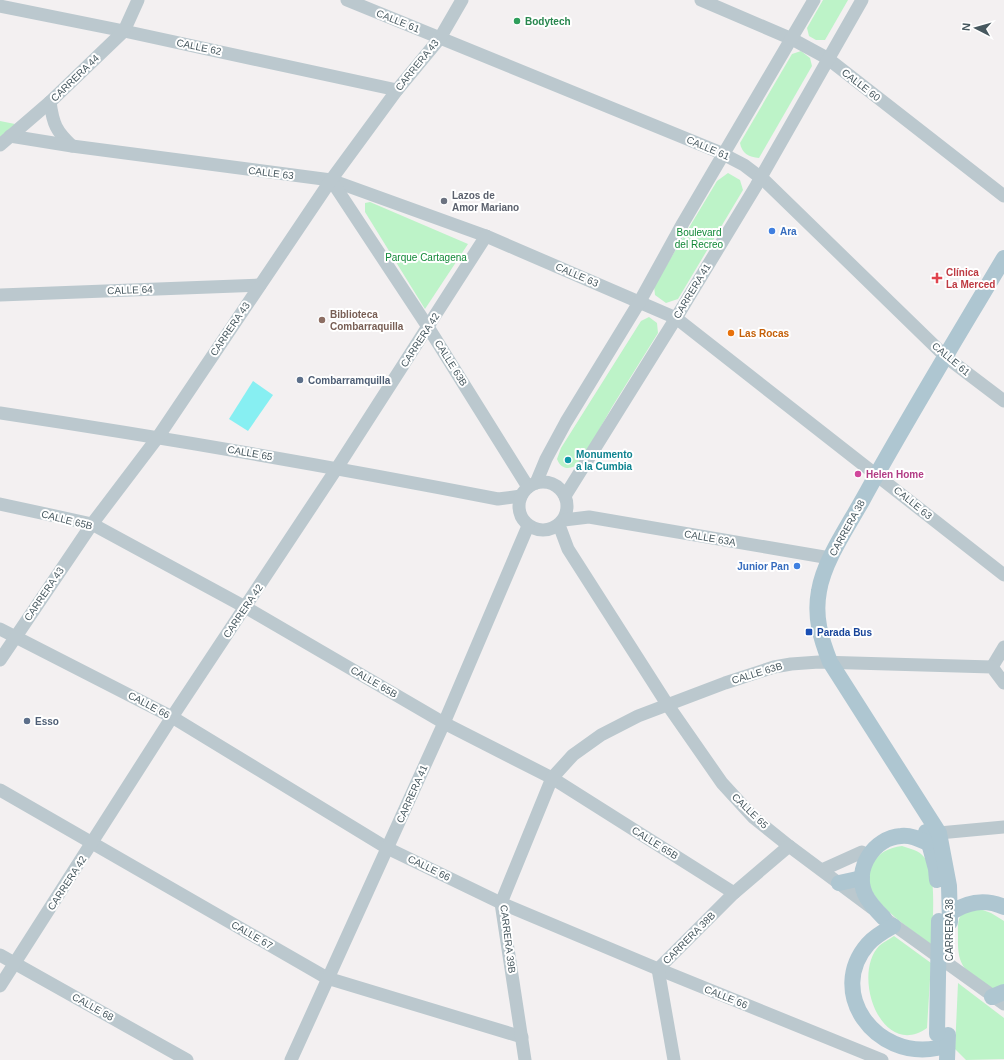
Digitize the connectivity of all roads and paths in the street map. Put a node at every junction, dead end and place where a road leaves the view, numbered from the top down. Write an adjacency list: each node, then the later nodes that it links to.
1 (138, 0): 8 (street, CARRERA 44)
2 (347, 0): 9 (street, CALLE 61)
3 (462, 0): 9 (street, CARRERA 43)
4 (702, 0): 10 (street, CALLE 60)
5 (814, 0): 10 (street)
6 (862, 0): 11 (street, CARRERA 41)
7 (0, 6): 8 (street, CALLE 62)
8 (124, 31): 12 (street, CALLE 62); 13 (street, CARRERA 44)
9 (440, 38): 12 (street, CARRERA 43); 17 (street, CALLE 61)
10 (792, 38): 11 (street, CALLE 60); 17 (street)
11 (827, 58): 18 (street, CARRERA 41); 20 (street, CALLE 60)
12 (397, 90): 19 (street, CARRERA 43)
13 (50, 102): 14 (street, CARRERA 44); 16 (street)
14 (10, 136): 15 (street, CARRERA 44); 16 (street, CALLE 63)
15 (0, 145)
16 (72, 146): 19 (street, CALLE 63)
17 (725, 154): 18 (street, CALLE 61); 25 (street)
18 (761, 177): 26 (street, CARRERA 41); 28 (street, CALLE 61)
19 (331, 180): 21 (street, CALLE 63); 23 (street, CARRERA 43); 27 (street, CALLE 63B)
20 (1004, 196)
21 (486, 236): 25 (street, CALLE 63); 27 (street, CARRERA 42)
22 (1004, 258): 28 (main road, CARRERA 38)
23 (260, 285): 24 (street, CALLE 64); 31 (street, CARRERA 43)
24 (0, 295)
25 (640, 301): 26 (street, CALLE 63); 34 (street)
26 (676, 318): 33 (street, CALLE 63); 35 (street, CARRERA 41)
27 (428, 327): 32 (street, CARRERA 42); 34 (street, CALLE 63B)
28 (946, 357): 29 (street, CALLE 61); 33 (main road, CARRERA 38)
29 (1004, 401)
30 (0, 413): 31 (street, CALLE 65)
31 (158, 437): 32 (street, CALLE 65); 41 (street, CARRERA 43)
32 (337, 468): 36 (street, CALLE 65); 47 (street, CARRERA 42)
33 (877, 474): 45 (main road, CARRERA 38); 46 (street, CALLE 63)
34 (528, 489): 35 (street); 36 (street, CALLE 65); 38 (street)
35 (566, 498): 39 (street, CALLE 63A); 40 (street)
36 (498, 499): 38 (street, CALLE 65)
37 (0, 504): 41 (street, CALLE 65B)
38 (520, 515): 42 (street)
39 (590, 517): 40 (street, CALLE 63A); 45 (street, CALLE 63A)
40 (561, 522): 43 (street); 44 (street, CALLE 65)
41 (92, 524): 47 (street, CALLE 65B); 49 (street, CARRERA 43)
42 (528, 526): 43 (street); 57 (street, CARRERA 41)
43 (544, 531): 44 (street, CALLE 65)
44 (568, 549): 55 (street, CALLE 65)
45 (830, 558): 52 (main road, CARRERA 38)
46 (1004, 575)
47 (245, 607): 56 (street, CARRERA 42); 57 (street, CALLE 65B)
48 (0, 629): 49 (street, CALLE 66)
49 (16, 636): 51 (street, CARRERA 43); 56 (street, CALLE 66)
50 (1004, 647): 53 (street)
51 (0, 660)
52 (830, 662): 53 (street, CALLE 63B); 55 (street, CALLE 63B); 61 (main road, CARRERA 38)
53 (992, 667): 54 (street)
54 (1004, 683)
55 (666, 704): 58 (street, CALLE 63B); 63 (street, CALLE 65)
56 (172, 717): 62 (street, CARRERA 42); 64 (street, CALLE 66)
57 (444, 723): 58 (street, CALLE 65B); 64 (street, CARRERA 41)
58 (552, 778): 69 (street, CALLE 65B); 70 (street, CARRERA 39B)
59 (0, 790): 62 (street, CALLE 67)
60 (1004, 827): 61 (street)
61 (933, 838): 67 (main road); 72 (main road, CARRERA 38)
62 (92, 844): 75 (street, CARRERA 42); 77 (street, CALLE 67)
63 (789, 846): 66 (street, CALLE 65); 69 (street, CARRERA 38B)
64 (388, 848): 70 (street, CALLE 66); 77 (street, CARRERA 41)
65 (862, 852): 66 (street)
66 (822, 870): 68 (street, CALLE 65)
67 (862, 878): 68 (main road); 73 (main road)
68 (839, 882): 73 (street, CALLE 65)
69 (734, 893): 76 (street, CARRERA 38B)
70 (501, 903): 76 (street, CALLE 66); 80 (street, CARRERA 39B)
71 (1004, 907): 72 (main road)
72 (946, 919): 81 (main road, CARRERA 38, bridge)
73 (888, 922): 79 (street, CALLE 65); 81 (main road)
74 (0, 955): 75 (street, CALLE 68)
75 (15, 963): 78 (street, CARRERA 42); 82 (street, CALLE 68)
76 (658, 969): 85 (street, CARRERA 38B); 86 (street, CALLE 66)
77 (327, 978): 80 (street, CALLE 67); 83 (street, CARRERA 41)
78 (0, 986)
79 (1000, 998)
80 (522, 1037): 84 (street, CARRERA 39B)
81 (943, 1050)
82 (186, 1060)
83 (291, 1060)
84 (525, 1060)
85 (674, 1060)
86 (882, 1060)

